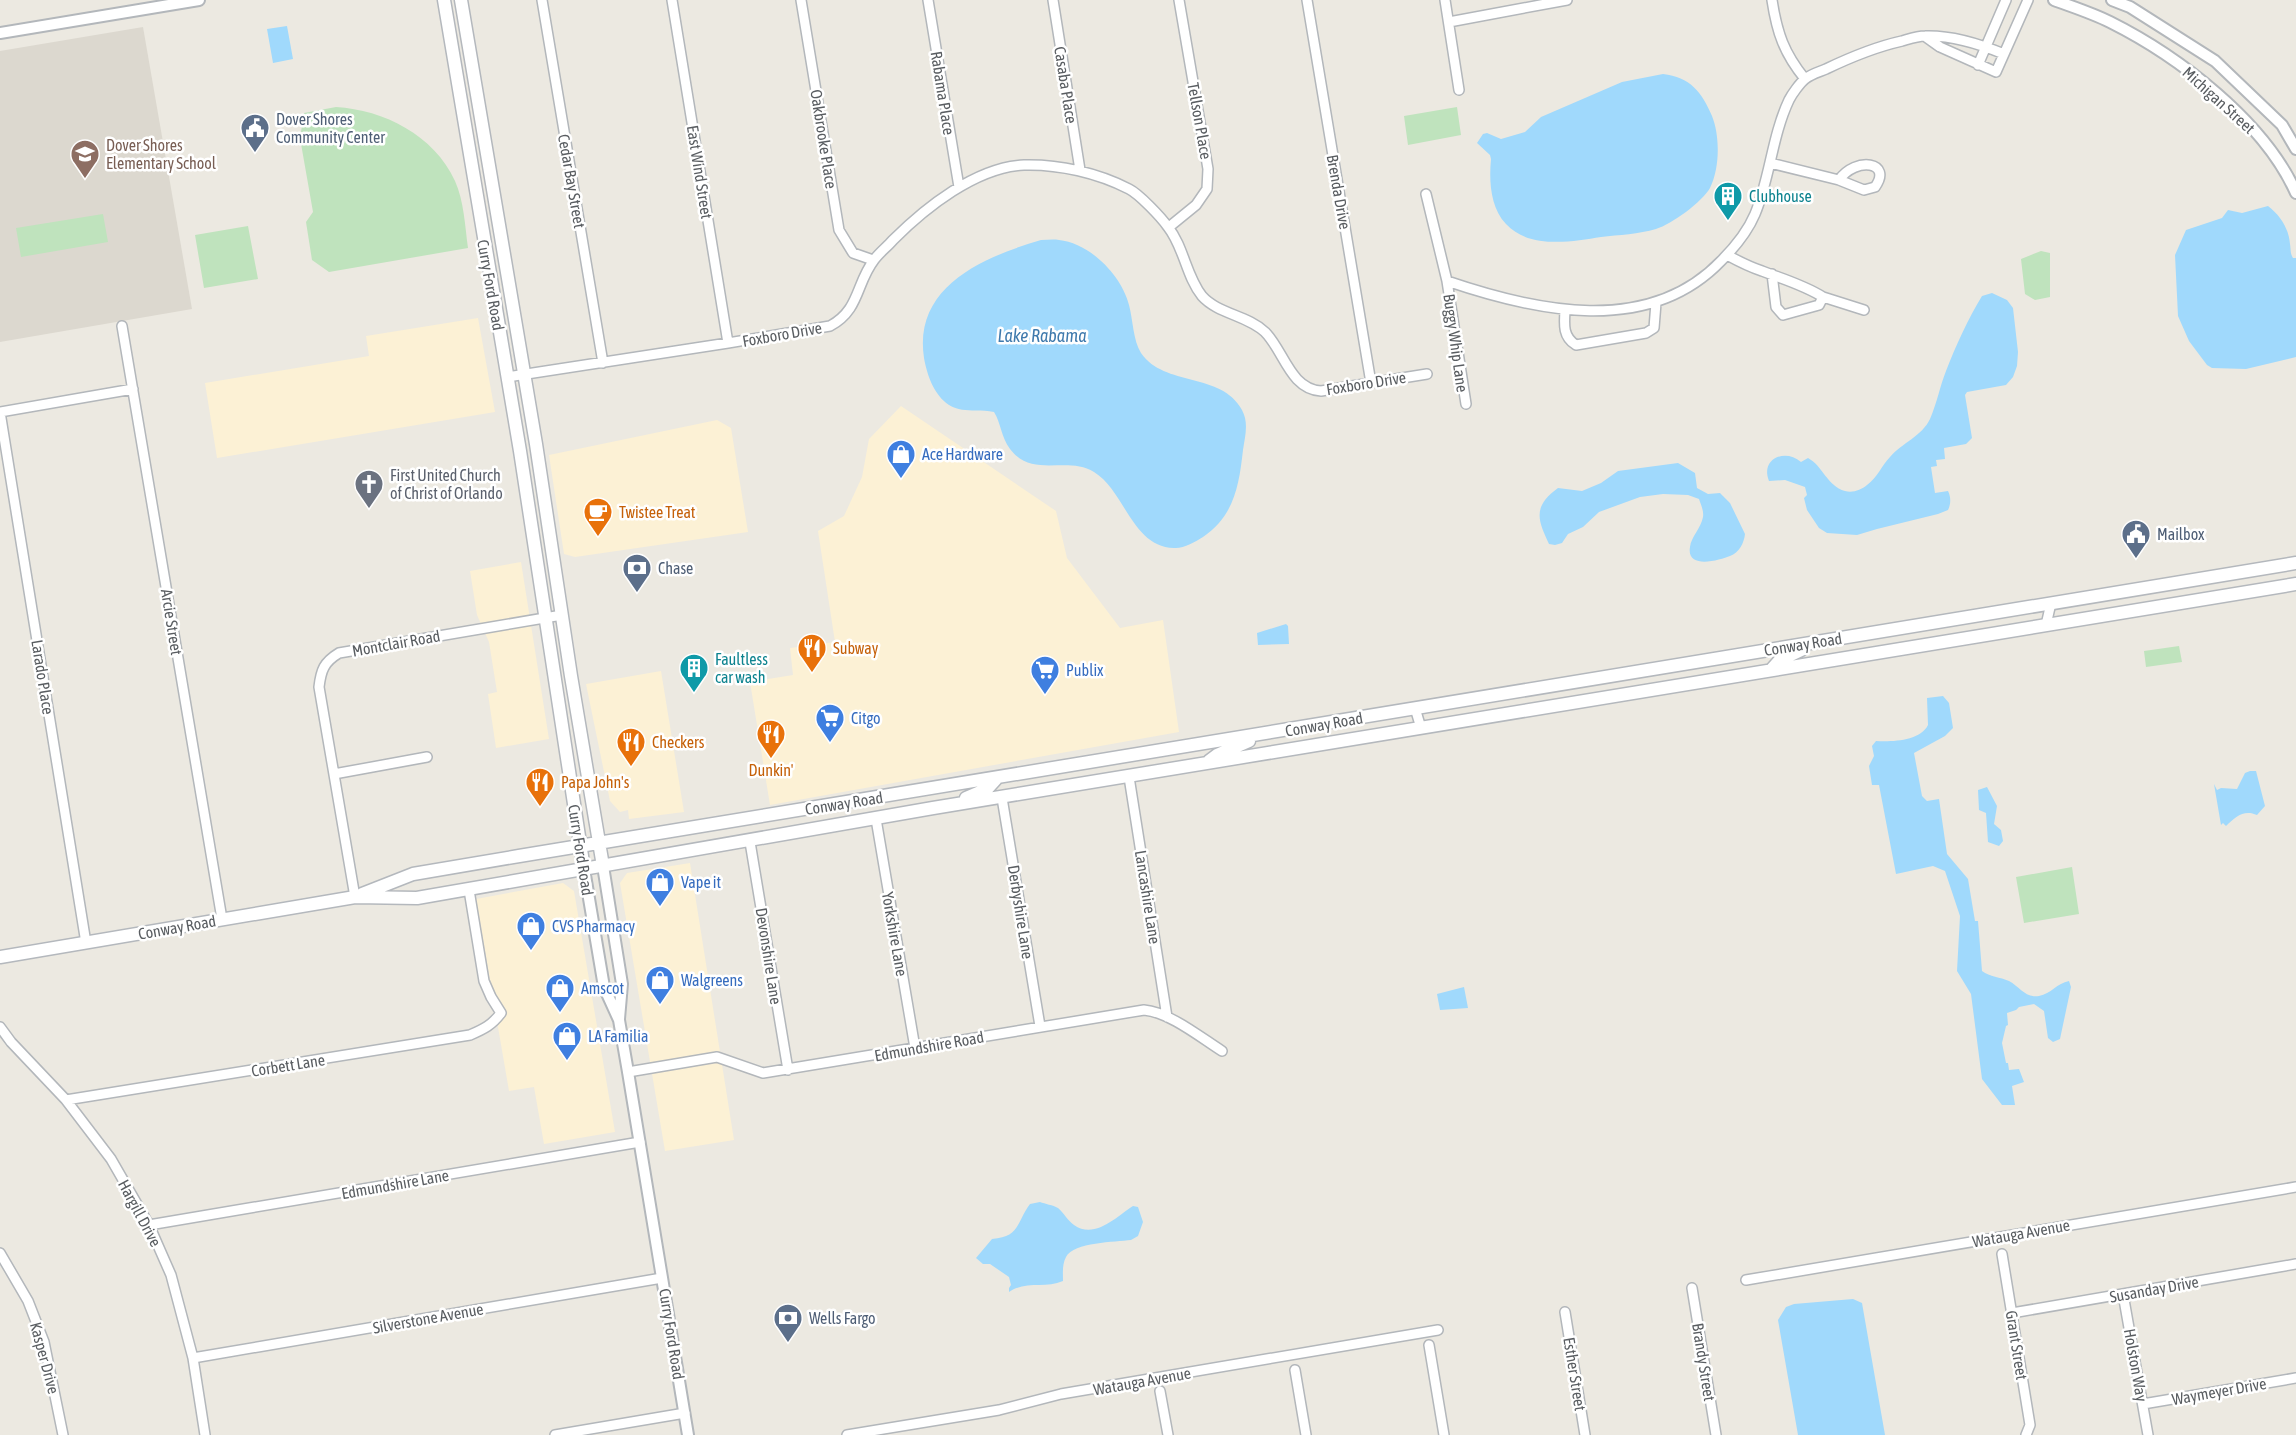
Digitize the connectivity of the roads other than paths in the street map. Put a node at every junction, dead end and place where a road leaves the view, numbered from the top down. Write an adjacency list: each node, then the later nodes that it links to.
1 (200, 0): 19 (street)
2 (444, 0): 47 (main road, Curry Ford Road)
3 (461, 0): 45 (main road, Curry Ford Road)
4 (542, 0): 44 (street, Cedar Bay Street)
5 (672, 0): 43 (street, East Wind Street)
6 (801, 0): 35 (street, Oakbrooke Place)
7 (928, 0): 30 (street, Rabama Place)
8 (1053, 0): 28 (street, Casaba Place)
9 (1179, 0): 33 (street, Tellson Place)
10 (1307, 0): 48 (street, Brenda Drive)
11 (1445, 0): 18 (street)
12 (1567, 0): 18 (street)
13 (1772, 0): 24 (street)
14 (2006, 0): 21 (street)
15 (2028, 0): 22 (street)
16 (2054, 0): 31 (street, Michigan Street)
17 (2112, 0): 26 (street, Michigan Street)
18 (1449, 22): 25 (street)
19 (0, 33)
20 (1924, 36): 21 (street); 23 (street); 24 (street)
21 (1985, 46): 22 (street); 23 (street)
22 (2004, 54): 23 (street)
23 (1978, 66)
24 (1805, 79): 27 (street)
25 (1459, 90)
26 (2296, 149)
27 (1770, 163): 29 (street); 34 (street)
28 (1080, 170): 30 (street, Foxboro Drive); 33 (street, Foxboro Drive)
29 (1839, 180)
30 (959, 187): 35 (street, Foxboro Drive)
31 (2296, 193)
32 (1426, 194): 37 (street, Buggy Whip Lane)
33 (1169, 227): 48 (street, Foxboro Drive)
34 (1727, 255): 36 (street); 39 (street)
35 (873, 260): 43 (street, Foxboro Drive)
36 (1772, 274): 38 (street); 38 (street)
37 (1447, 281): 41 (street); 52 (street, Buggy Whip Lane)
38 (1823, 297): 40 (street)
39 (1656, 303): 41 (street); 41 (street)
40 (1864, 309)
41 (1565, 311)
42 (122, 326): 49 (street, Arcie Street)
43 (728, 343): 44 (street, Foxboro Drive)
44 (603, 363): 45 (street, Foxboro Drive)
45 (524, 374): 47 (street, Foxboro Drive); 50 (main road, Curry Ford Road)
46 (1427, 374): 48 (street, Foxboro Drive)
47 (507, 377): 51 (main road, Curry Ford Road)
48 (1371, 383)
49 (133, 389): 53 (street); 83 (street, Arcie Street)
50 (528, 398): 51 (street); 55 (main road, Curry Ford Road)
51 (511, 400): 56 (main road, Curry Ford Road)
52 (1466, 404)
53 (0, 412): 84 (street, Larado Place)
54 (2296, 564): 58 (main road, Conway Road)
55 (555, 569): 56 (street); 59 (main road, Curry Ford Road)
56 (537, 571): 60 (main road, Curry Ford Road)
57 (2296, 584): 61 (main road, Conway Road)
58 (2051, 603): 61 (street); 62 (main road, Conway Road)
59 (562, 615): 60 (street, Montclair Road); 77 (main road, Curry Ford Road)
60 (545, 617): 70 (street, Montclair Road); 78 (main road, Curry Ford Road)
61 (2046, 625): 63 (main road, Conway Road)
62 (1829, 640): 63 (main road); 64 (main road, Conway Road)
63 (1771, 670): 65 (main road, Conway Road)
64 (1415, 708): 65 (street); 66 (main road, Conway Road)
65 (1421, 728): 68 (main road, Conway Road)
66 (1267, 733): 68 (main road); 69 (main road, Conway Road)
67 (427, 757): 70 (street)
68 (1206, 764): 71 (main road, Conway Road)
69 (1042, 771): 72 (main road, Conway Road); 73 (main road)
70 (334, 774): 82 (street, Montclair Road)
71 (1129, 777): 73 (main road, Conway Road); 86 (street, Lancashire Lane)
72 (997, 778): 74 (main road); 77 (main road, Conway Road)
73 (1002, 798): 74 (main road, Conway Road); 88 (street, Derbyshire Lane)
74 (933, 808): 75 (main road, Conway Road)
75 (876, 819): 76 (main road, Conway Road); 90 (street, Yorkshire Lane)
76 (750, 842): 79 (main road, Conway Road); 92 (street, Devonshire Lane)
77 (598, 843): 78 (main road, Conway Road); 79 (main road, Curry Ford Road)
78 (580, 846): 80 (main road, Curry Ford Road); 82 (main road, Conway Road)
79 (603, 866): 80 (main road, Conway Road); 87 (street, Curry Ford Road)
80 (584, 869): 81 (main road, Conway Road); 87 (street, Curry Ford Road)
81 (469, 890): 82 (main road, Conway Road); 94 (street, Corbett Lane)
82 (355, 897): 83 (main road, Conway Road)
83 (222, 919): 84 (main road, Conway Road)
84 (86, 943): 85 (main road, Conway Road)
85 (0, 957)
86 (1167, 1017): 88 (street, Edmundshire Road); 91 (street, Edmundshire Road)
87 (619, 1020): 93 (street, Curry Ford Road)
88 (1040, 1026): 90 (street, Edmundshire Road)
89 (0, 1027): 94 (street, Hargill Drive)
90 (915, 1048): 92 (street, Edmundshire Road)
91 (1222, 1051)
92 (788, 1070): 93 (street, Edmundshire Road)
93 (628, 1072): 95 (street, Curry Ford Road)
94 (66, 1100): 97 (street, Hargill Drive)
95 (640, 1142): 97 (street, Edmundshire Lane); 101 (street, Curry Ford Road)
96 (2296, 1187): 102 (street, Watauga Avenue)
97 (149, 1225): 109 (street, Hargill Drive)
98 (0, 1253): 115 (street, Kasper Drive)
99 (2002, 1254): 106 (street, Grant Street)
100 (2296, 1264): 104 (street, Susanday Drive)
101 (662, 1278): 109 (street, Silverstone Avenue); 114 (street, Curry Ford Road)
102 (1746, 1280)
103 (1692, 1288): 124 (street, Brandy Street)
104 (2123, 1294): 106 (street, Susanday Drive); 113 (street, Holston Way)
105 (1565, 1312): 123 (street, Esther Street)
106 (2012, 1313): 125 (street, Grant Street)
107 (1438, 1330): 119 (street, Watauga Avenue)
108 (1429, 1345): 122 (street)
109 (193, 1358): 116 (street, Hargill Drive)
110 (1295, 1370): 121 (street)
111 (2296, 1378): 113 (street, Waymeyer Drive)
112 (1160, 1391): 120 (street)
113 (2143, 1404): 126 (street, Holston Way)
114 (685, 1413): 117 (street); 118 (street, Curry Ford Road)
115 (63, 1435)
116 (205, 1435)
117 (555, 1435)
118 (688, 1435)
119 (847, 1435)
120 (1168, 1435)
121 (1306, 1435)
122 (1444, 1435)
123 (1585, 1435)
124 (1716, 1435)
125 (2026, 1435)
126 (2148, 1435)

